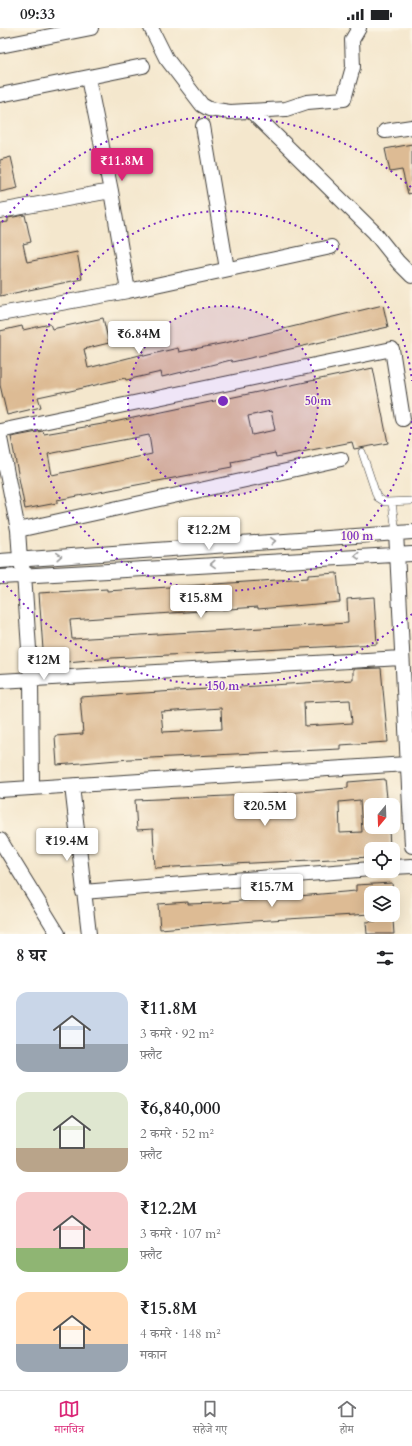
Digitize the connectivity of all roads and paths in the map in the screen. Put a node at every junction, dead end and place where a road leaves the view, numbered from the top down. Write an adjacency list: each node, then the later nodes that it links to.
1 (91, 28): 4 (street)
2 (151, 28): 8 (street)
3 (359, 28): 8 (street)
4 (0, 46)
5 (144, 66): 6 (street)
6 (88, 78): 7 (street); 12 (street)
7 (0, 95)
8 (251, 111): 16 (street)
9 (203, 126): 15 (street)
10 (412, 127): 11 (street)
11 (385, 131)
12 (110, 191): 13 (street); 17 (street)
13 (0, 211)
14 (331, 247): 15 (street)
15 (227, 269): 17 (street)
16 (412, 276)
17 (128, 291): 18 (street)
18 (0, 314)
19 (403, 419): 20 (street)
20 (0, 431)
21 (0, 438): 26 (street)
22 (362, 452): 25 (lane)
23 (341, 459): 26 (street)
24 (412, 501): 25 (lane)
25 (392, 503): 27 (lane)
26 (18, 530): 31 (street)
27 (396, 532): 28 (street); 29 (street); 31 (street, one-way to 27)
28 (412, 532)
29 (396, 554): 30 (street); 33 (street, one-way to 33); 35 (street)
30 (412, 554)
31 (20, 559): 32 (street); 33 (street)
32 (0, 561)
33 (24, 574): 34 (street); 36 (street)
34 (0, 576)
35 (401, 658): 36 (street); 38 (street)
36 (32, 678): 37 (street); 41 (street)
37 (0, 681)
38 (408, 700): 39 (street)
39 (406, 764): 40 (street); 44 (street)
40 (72, 786): 41 (street); 48 (street)
41 (32, 788): 42 (street)
42 (0, 790)
43 (0, 840): 49 (street)
44 (412, 846)
45 (412, 866): 46 (street)
46 (400, 867)
47 (364, 870): 48 (street)
48 (83, 892): 50 (street)
49 (58, 934)
50 (89, 934)

